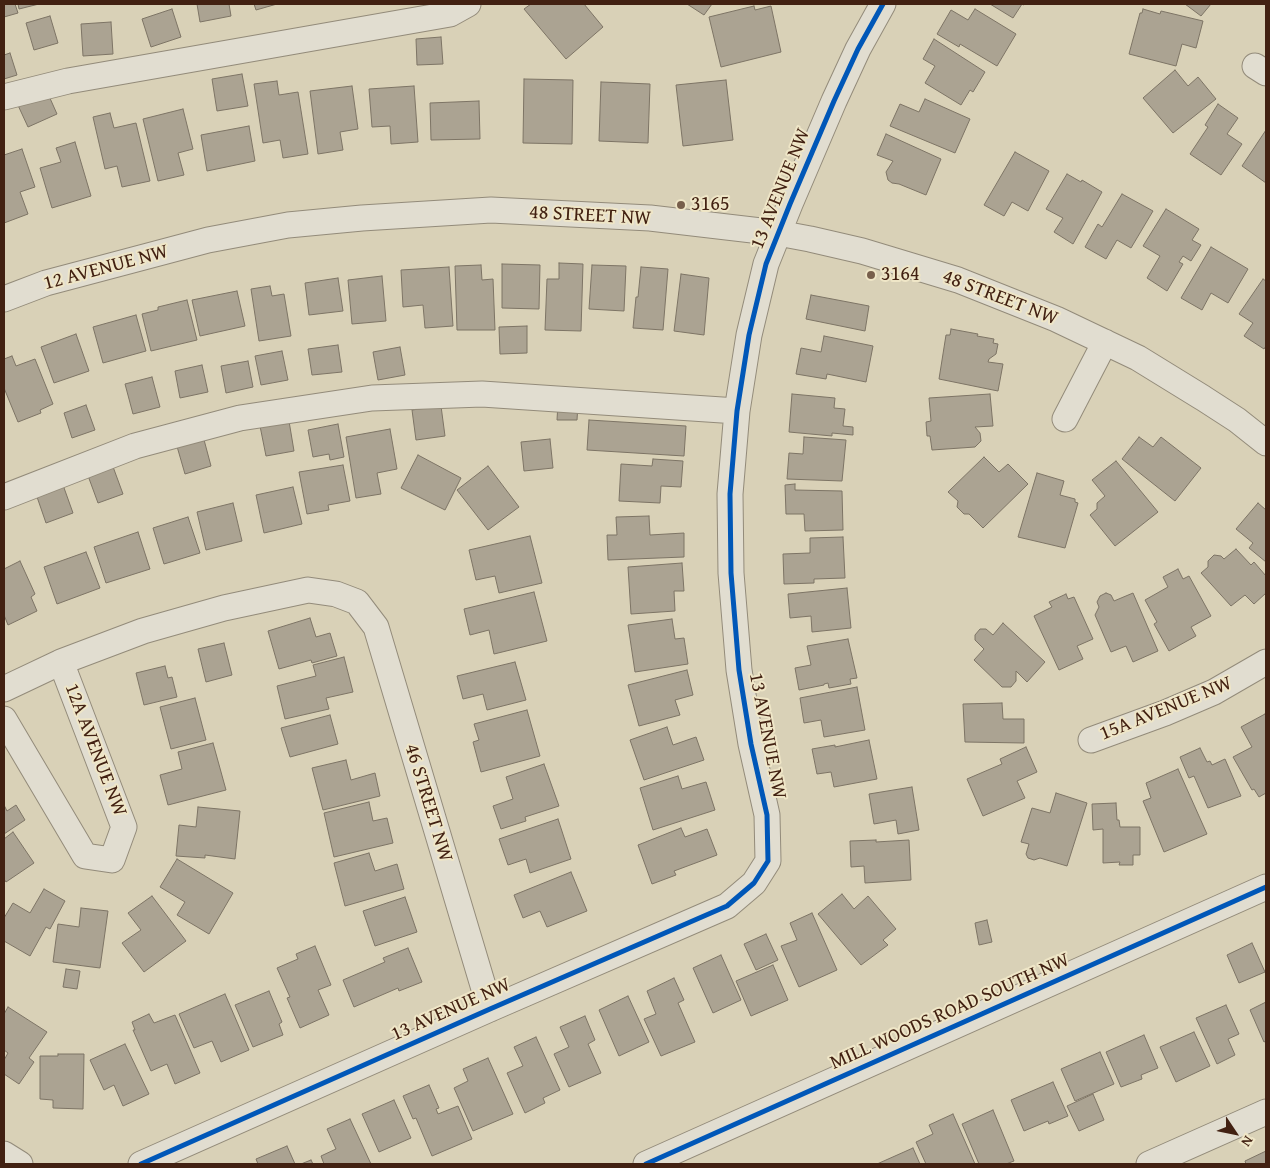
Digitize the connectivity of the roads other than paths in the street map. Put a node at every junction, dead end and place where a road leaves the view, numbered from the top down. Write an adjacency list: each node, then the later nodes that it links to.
1 (468, 4): 3 (street)
2 (883, 4): 4 (street, 13 AVENUE NW)
3 (4, 97)
4 (778, 233): 5 (street, 48 STREET NW); 7 (street, 48 STREET NW); 8 (street, 13 AVENUE NW)
5 (208, 240): 6 (street, 12 AVENUE NW)
6 (4, 299)
7 (1105, 342): 9 (street); 10 (street, 48 STREET NW)
8 (737, 411): 11 (street); 19 (street, 13 AVENUE NW)
9 (1065, 420)
10 (1266, 443)
11 (4, 497)
12 (357, 602): 13 (street, 12A AVENUE NW); 19 (street, 46 STREET NW)
13 (62, 662): 15 (street, 12A AVENUE NW); 16 (street, 12A AVENUE NW)
14 (1266, 662): 17 (street, 15A AVENUE NW)
15 (4, 689)
16 (4, 719)
17 (1091, 740)
18 (1266, 887): 24 (street, MILL WOODS ROAD SOUTH NW)
19 (490, 1009): 23 (street, 13 AVENUE NW)
20 (1266, 1112): 25 (street)
21 (4, 1154): 22 (street)
22 (20, 1164)
23 (141, 1164)
24 (646, 1164)
25 (1150, 1164)

